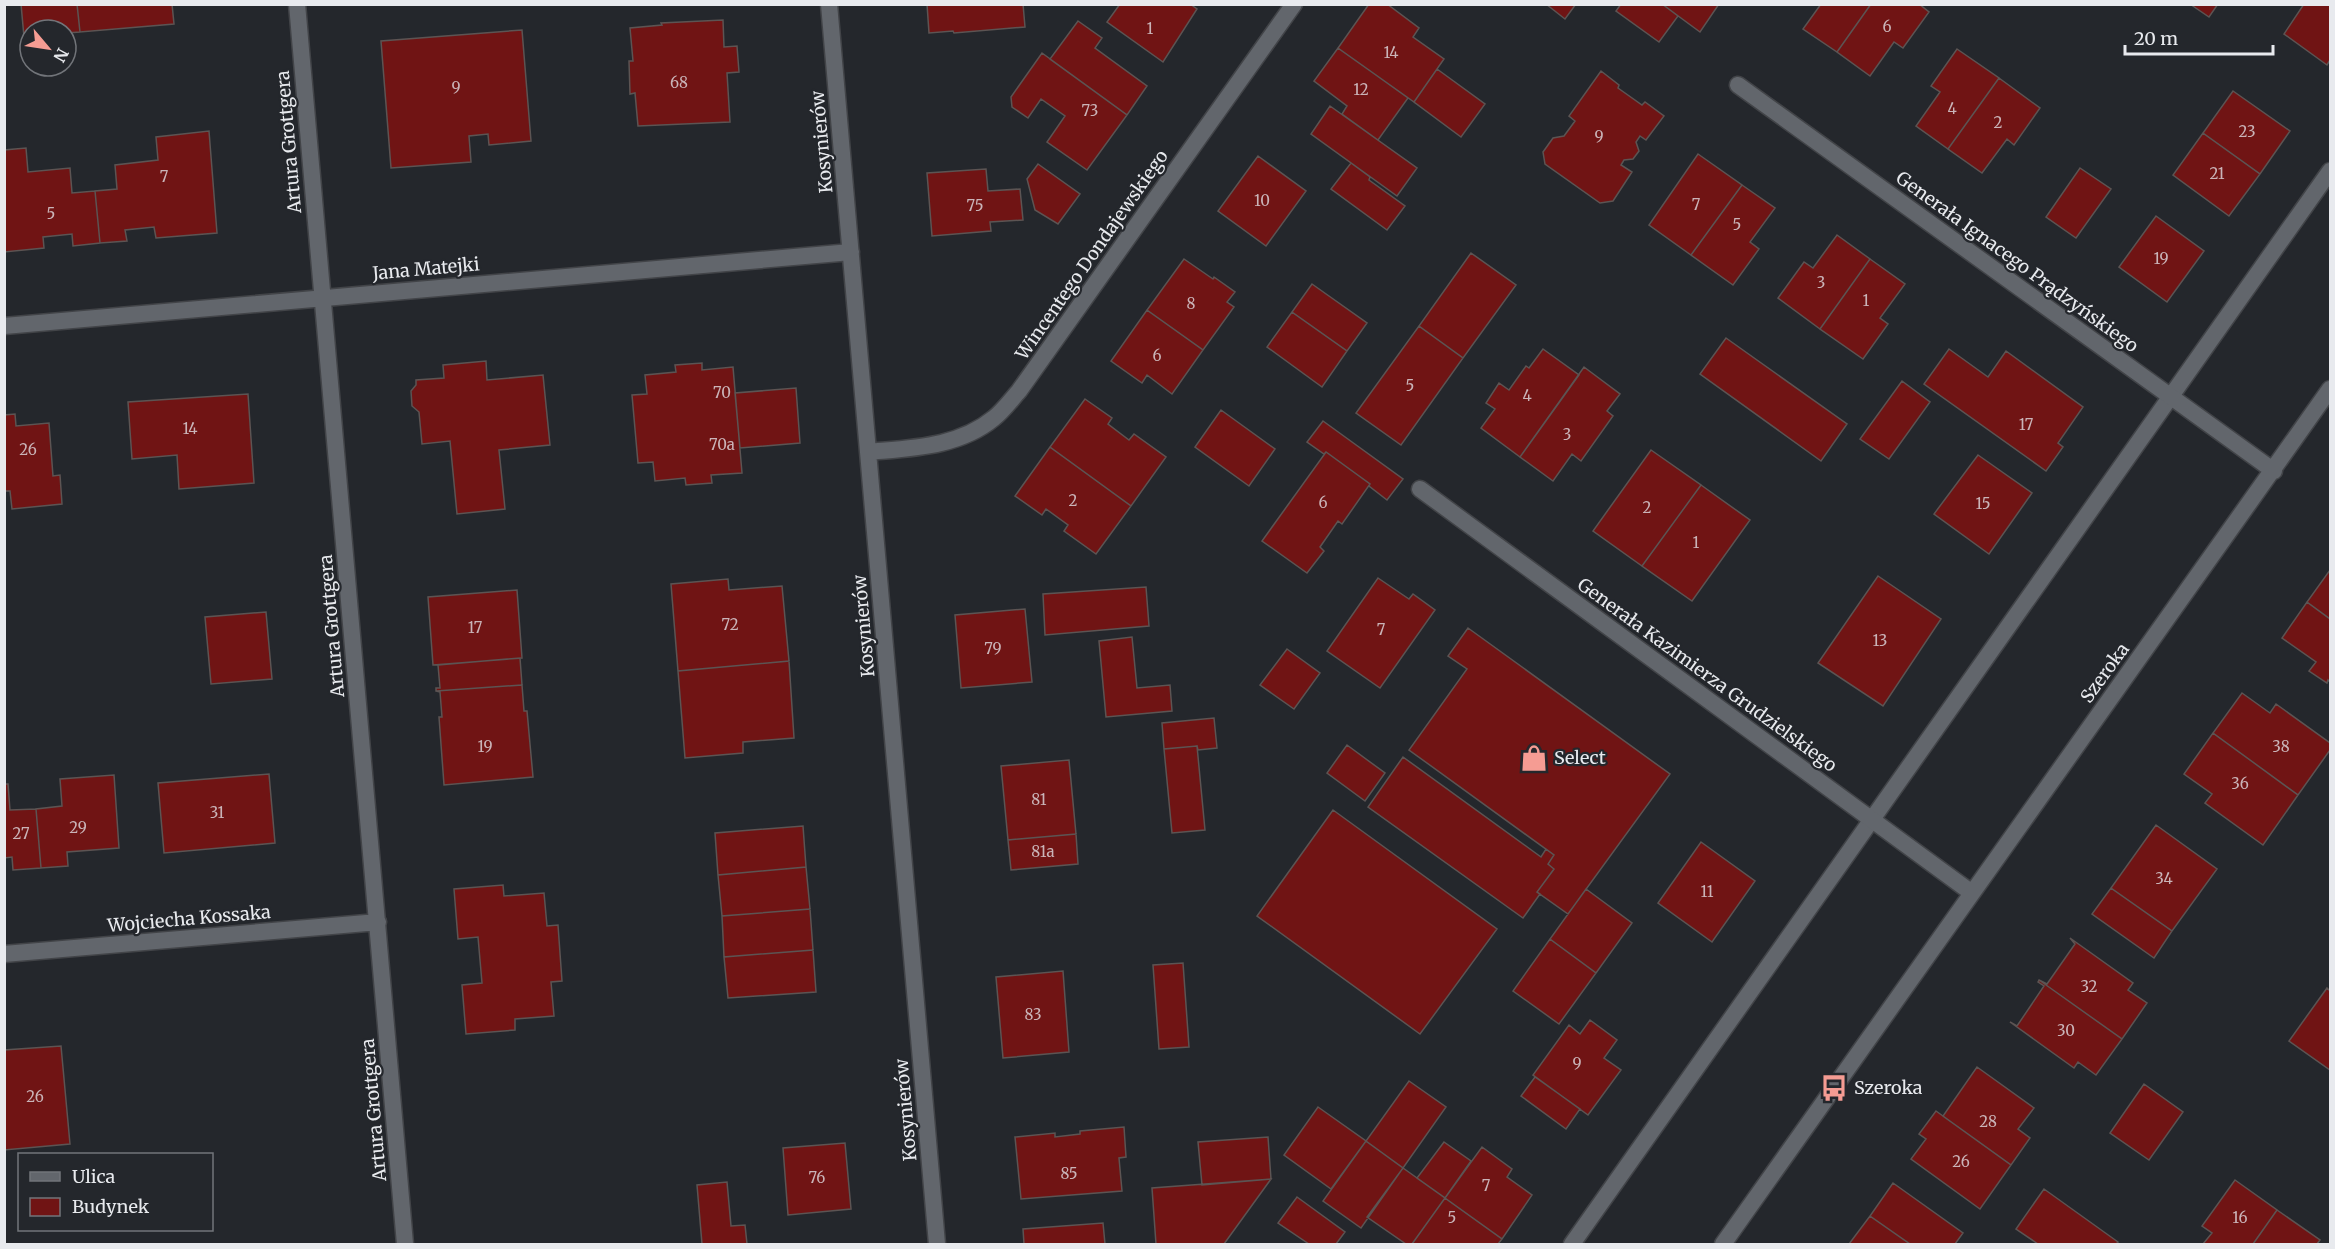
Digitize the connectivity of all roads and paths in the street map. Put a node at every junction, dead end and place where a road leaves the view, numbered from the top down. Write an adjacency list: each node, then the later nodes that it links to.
1 (297, 4): 7 (street, Artura Grottgera)
2 (829, 4): 6 (street, Kosynierów)
3 (1294, 4): 11 (street, Wincentego Dondajewskiego)
4 (1738, 85): 10 (street, Generała Ignacego Prądzyńskiego)
5 (2331, 171): 10 (street)
6 (851, 252): 7 (street, Jana Matejki); 11 (street, Kosynierów)
7 (322, 298): 8 (street, Jana Matejki); 16 (street, Artura Grottgera)
8 (4, 326)
9 (2331, 389): 12 (street, Szeroka)
10 (2170, 396): 12 (street, Generała Ignacego Prądzyńskiego); 14 (street)
11 (869, 452): 19 (street, Kosynierów)
12 (2274, 471): 15 (street, Szeroka)
13 (1420, 489): 14 (street, Generała Kazimierza Grudzielskiego)
14 (1872, 820): 15 (street, Generała Kazimierza Grudzielskiego); 20 (street)
15 (1972, 893): 21 (street, Szeroka)
16 (378, 922): 17 (street, Wojciecha Kossaka); 18 (street, Artura Grottgera)
17 (4, 954)
18 (405, 1245)
19 (937, 1245)
20 (1572, 1245)
21 (1723, 1245)

